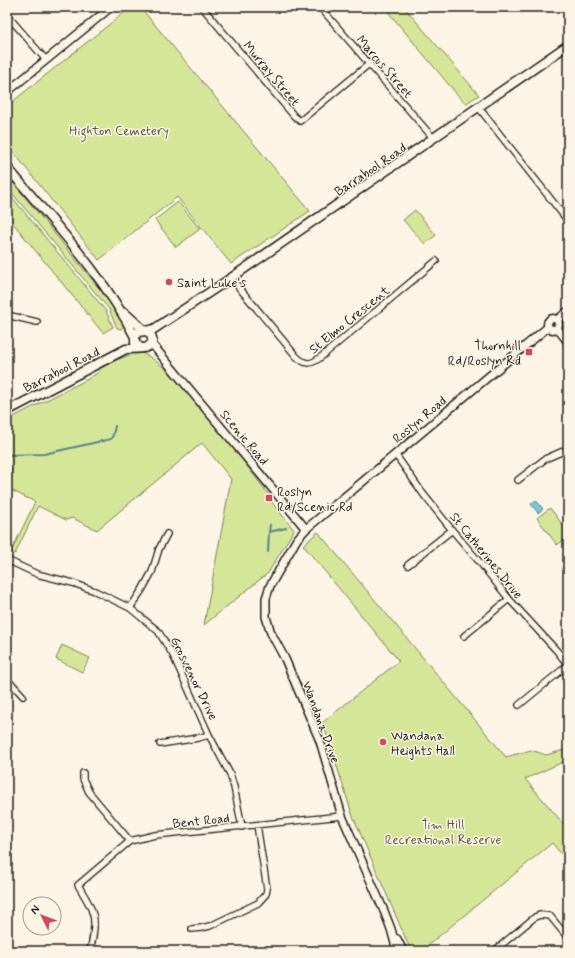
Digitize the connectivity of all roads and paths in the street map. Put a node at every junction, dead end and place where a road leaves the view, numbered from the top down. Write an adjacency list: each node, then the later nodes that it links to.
1 (111, 7): 6 (street)
2 (202, 7): 7 (street, Murray Street)
3 (320, 7): 7 (street, Marcus Street)
4 (7, 15): 6 (street)
5 (568, 45): 9 (main road, Barrabool Road)
6 (46, 60): 8 (street)
7 (369, 64): 10 (street, Marcus Street)
8 (7, 92)
9 (479, 108): 10 (main road, Barrabool Road); 12 (street)
10 (434, 139): 14 (main road, Barrabool Road)
11 (7, 167): 15 (main road)
12 (568, 222)
13 (436, 260): 14 (street, St Elmo Crescent)
14 (231, 278): 16 (main road, Barrabool Road)
15 (117, 305): 23 (main road); 24 (main road)
16 (184, 310): 23 (main road, Barrabool Road); 25 (main road, Barrabool Road)
17 (568, 311): 19 (street)
18 (7, 315): 20 (street)
19 (557, 320): 21 (street); 22 (street)
20 (37, 322)
21 (548, 327): 22 (street); 32 (street, Roslyn Road)
22 (557, 328): 26 (street)
23 (145, 331): 24 (main road); 25 (main road)
24 (135, 338): 27 (main road); 28 (main road, Barrabool Road)
25 (152, 342): 27 (main road); 29 (street, Scenic Road)
26 (568, 342)
27 (142, 348): 28 (main road, Barrabool Road); 29 (street, Scenic Road)
28 (126, 349): 30 (main road, Barrabool Road)
29 (165, 359): 34 (street, Scenic Road)
30 (7, 411)
31 (568, 449): 33 (street)
32 (395, 454): 34 (street, Roslyn Road); 35 (street, St Catherines Drive)
33 (518, 480)
34 (306, 529): 49 (street, Wandana Drive)
35 (452, 530): 38 (street); 39 (street, St Catherines Drive)
36 (167, 534): 40 (street)
37 (7, 560): 40 (street, Grosvenor Drive)
38 (408, 565)
39 (508, 599): 41 (street); 42 (street, St Catherines Drive)
40 (130, 608): 46 (street, Grosvenor Drive)
41 (464, 636)
42 (568, 665): 45 (street)
43 (7, 680): 44 (street)
44 (23, 696)
45 (519, 706)
46 (209, 734): 47 (street); 51 (street, Grosvenor Drive)
47 (160, 744)
48 (84, 773): 52 (street)
49 (342, 816): 50 (street, Bent Road); 54 (street, Wandana Drive)
50 (257, 825): 51 (street, Bent Road); 53 (street)
51 (242, 827): 52 (street, Bent Road)
52 (130, 841): 56 (street, Bent Road)
53 (192, 929)
54 (391, 929): 57 (street, Wandana Drive); 58 (street, Wandana Drive)
55 (568, 938): 59 (street)
56 (90, 951)
57 (397, 951)
58 (403, 951)
59 (494, 951)

